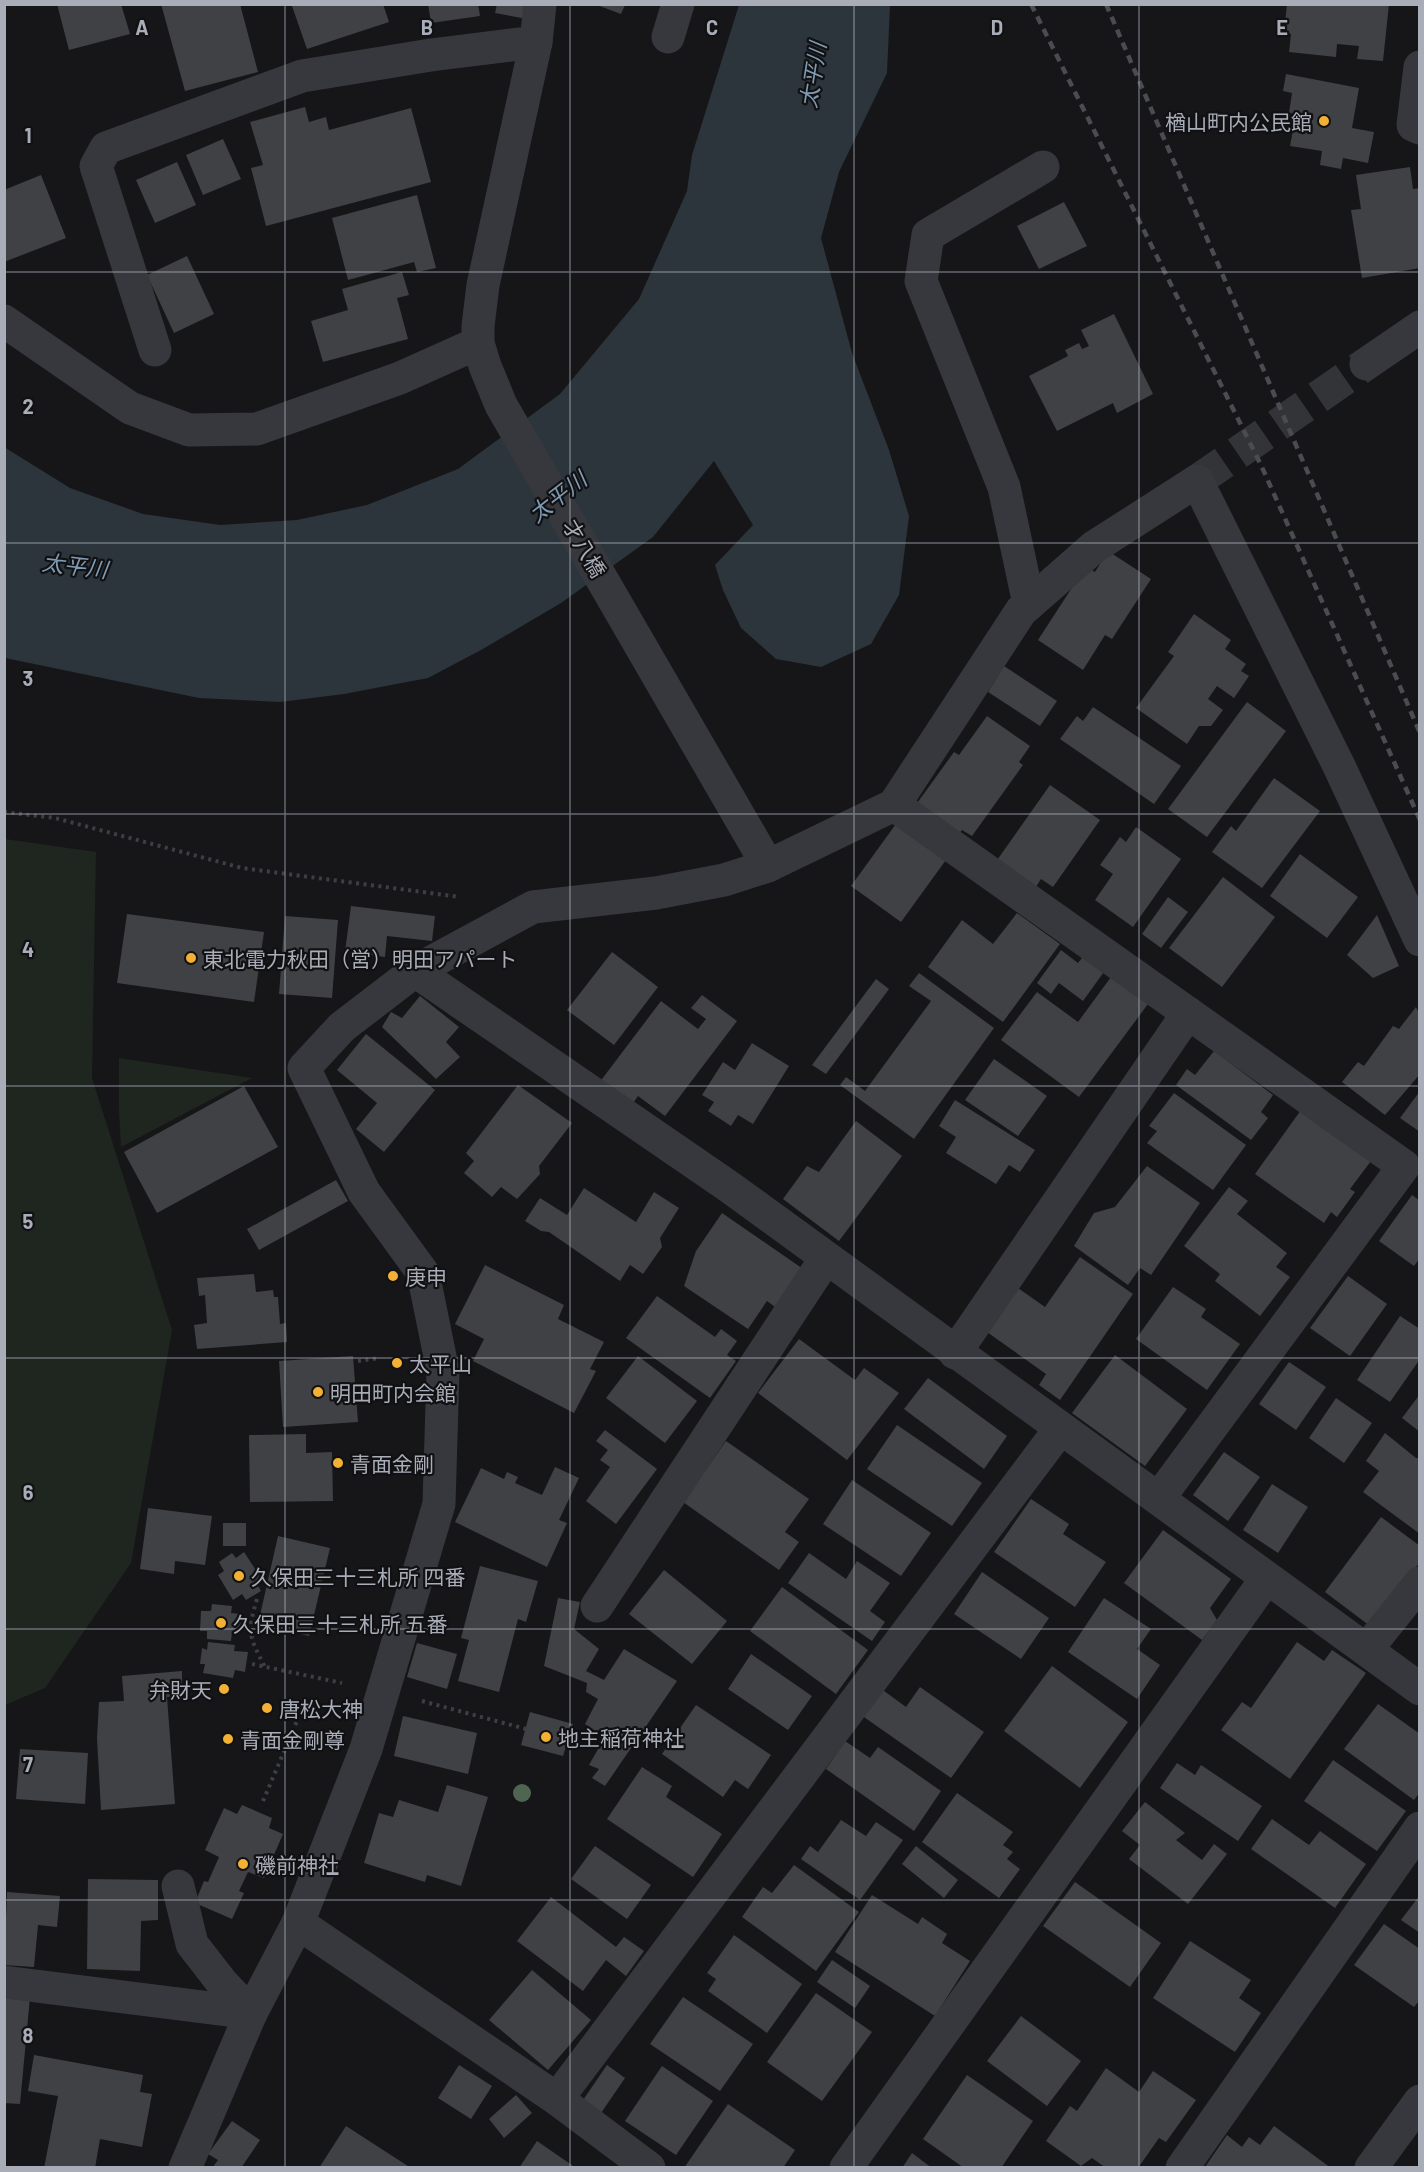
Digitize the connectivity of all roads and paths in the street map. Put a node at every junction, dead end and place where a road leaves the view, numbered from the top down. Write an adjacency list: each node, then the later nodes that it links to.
1 (540, 4): 4 (street)
2 (678, 4): 3 (street)
3 (668, 36)
4 (536, 42): 10 (street); 11 (street)
5 (1419, 67): 6 (street)
6 (1419, 128)
7 (1043, 167): 13 (street)
8 (4, 321): 11 (street)
9 (1419, 327): 12 (street)
10 (155, 350)
11 (482, 355): 16 (street, 才八橋)
12 (1366, 364)
13 (1029, 604): 14 (street); 18 (street)
14 (894, 805): 16 (street); 20 (street)
15 (4, 812): 17 (path)
16 (768, 866): 19 (street)
17 (463, 898)
18 (1419, 940)
19 (415, 971): 21 (street); 36 (street)
20 (1188, 1013): 22 (street); 26 (street)
21 (826, 1258): 22 (street); 30 (street)
22 (955, 1353): 25 (street)
23 (380, 1358): 24 (path)
24 (358, 1361)
25 (1060, 1429): 26 (street); 45 (street)
26 (1159, 1498): 27 (street)
27 (1266, 1579): 31 (street); 49 (street)
28 (1419, 1582): 31 (street)
29 (257, 1599): 33 (path)
30 (597, 1606)
31 (1367, 1649): 35 (street)
32 (252, 1664): 33 (path)
33 (266, 1667): 34 (path)
34 (313, 1678)
35 (1419, 1689)
36 (382, 1690): 38 (path); 42 (street)
37 (297, 1721): 39 (path)
38 (526, 1729)
39 (262, 1802)
40 (1419, 1828): 50 (street)
41 (178, 1886): 44 (street)
42 (298, 1923): 44 (street); 45 (street)
43 (4, 1982): 44 (street)
44 (251, 2013): 47 (street)
45 (557, 2099): 48 (street)
46 (1419, 2101): 51 (street)
47 (185, 2168)
48 (649, 2168)
49 (846, 2168)
50 (1182, 2168)
51 (1371, 2168)

